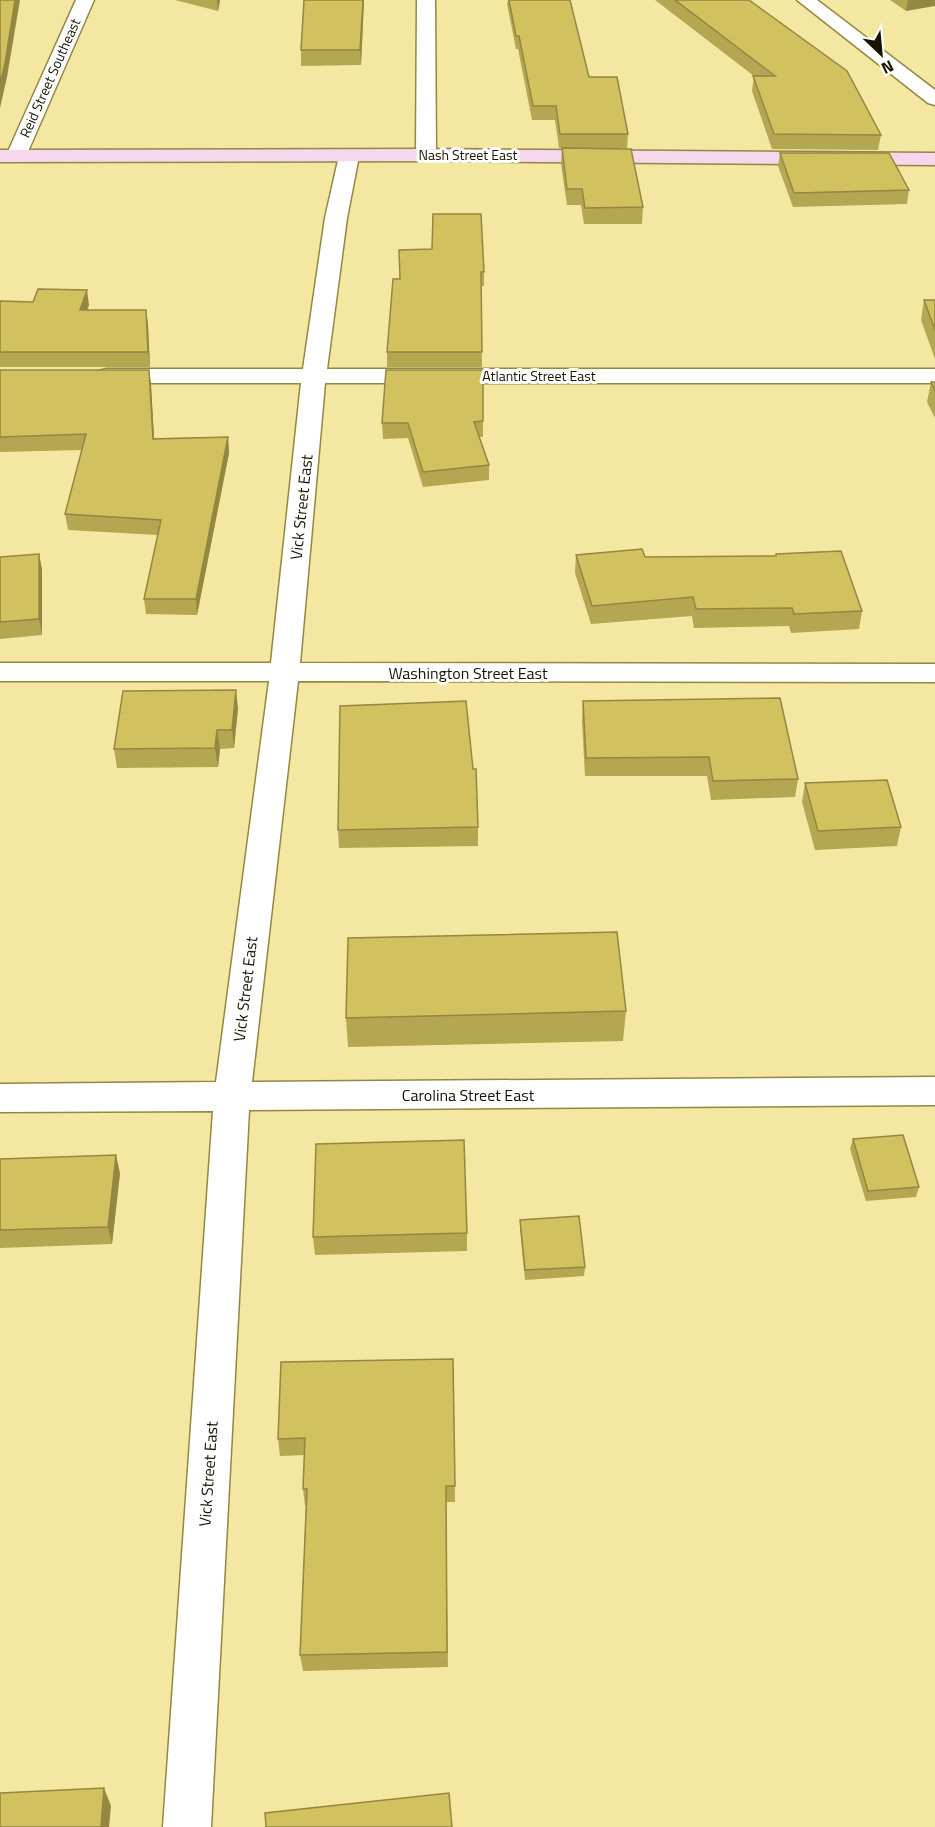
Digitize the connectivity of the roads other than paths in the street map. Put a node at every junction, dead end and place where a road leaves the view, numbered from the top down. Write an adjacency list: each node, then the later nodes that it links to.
1 (85, 0): 6 (street, Reid Street Southeast)
2 (426, 0): 5 (street)
3 (806, 0): 4 (street)
4 (935, 99)
5 (426, 155): 7 (main road, Nash Street East); 8 (main road, Nash Street East)
6 (8, 156): 7 (main road, Nash Street East)
7 (349, 156): 9 (street, Vick Street East)
8 (935, 159)
9 (314, 375): 10 (street, Atlantic Street East); 11 (street, Atlantic Street East); 13 (street, Vick Street East)
10 (81, 376)
11 (935, 376)
12 (0, 672): 13 (street, Washington Street East)
13 (285, 672): 14 (street, Washington Street East); 16 (street, Vick Street East)
14 (935, 673)
15 (935, 1091): 16 (street, Carolina Street East)
16 (232, 1096): 17 (street, Carolina Street East); 18 (street, Vick Street East)
17 (0, 1098)
18 (187, 1827)

